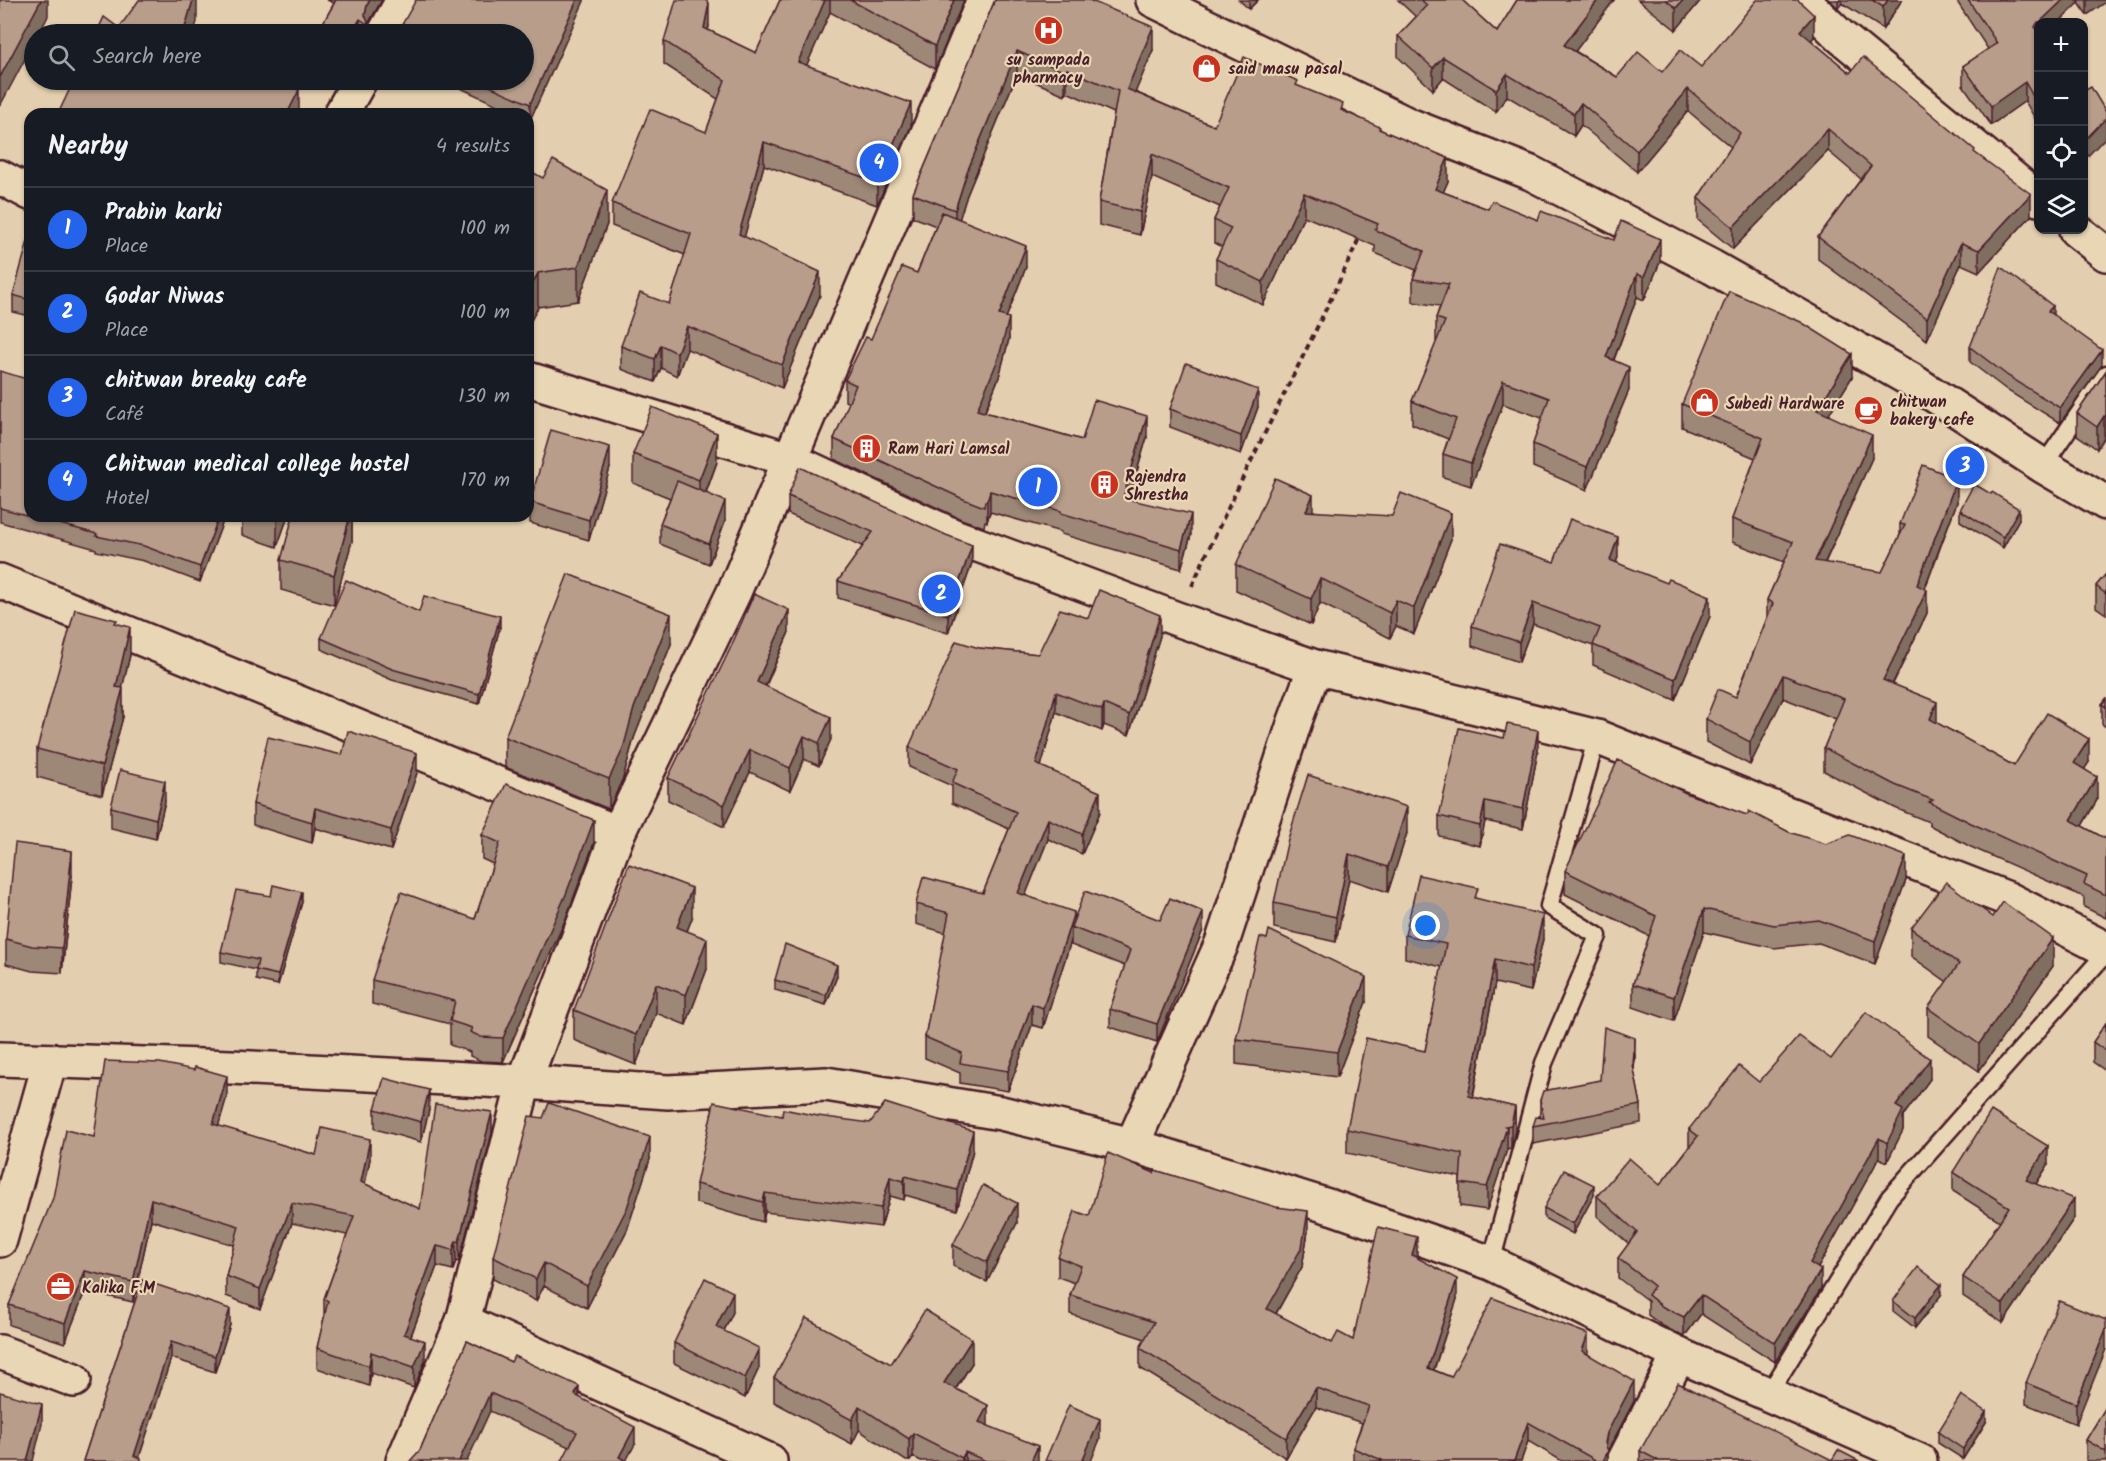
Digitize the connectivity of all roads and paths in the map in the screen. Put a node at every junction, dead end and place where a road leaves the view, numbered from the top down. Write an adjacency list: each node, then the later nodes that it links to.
1 (403, 0): 5 (street)
2 (984, 0): 16 (street)
3 (1153, 0): 17 (street)
4 (1803, 0): 10 (street)
5 (390, 24)
6 (354, 90): 7 (street)
7 (344, 108)
8 (0, 177): 9 (street)
9 (24, 190)
10 (2034, 196)
11 (1365, 227): 20 (path)
12 (2081, 234): 13 (street)
13 (2106, 254)
14 (2106, 374): 17 (lane)
15 (534, 381): 16 (street)
16 (789, 459): 20 (street); 23 (street)
17 (2043, 466): 18 (street)
18 (2106, 503)
19 (0, 580): 23 (street)
20 (1177, 619): 21 (street)
21 (1315, 667): 22 (street); 28 (street)
22 (1597, 737): 24 (street); 30 (lane)
23 (618, 833): 27 (street)
24 (2106, 951): 35 (lane)
25 (0, 1059): 26 (street)
26 (50, 1061): 27 (street); 29 (street)
27 (524, 1082): 28 (street); 31 (street)
28 (1132, 1145): 30 (street)
29 (0, 1240)
30 (1491, 1263): 33 (street)
31 (463, 1321): 36 (street); 37 (street)
32 (0, 1352): 34 (street)
33 (1679, 1355): 35 (street); 38 (street)
34 (74, 1380)
35 (1768, 1395): 39 (street)
36 (404, 1461)
37 (770, 1461)
38 (1624, 1461)
39 (1920, 1461)

